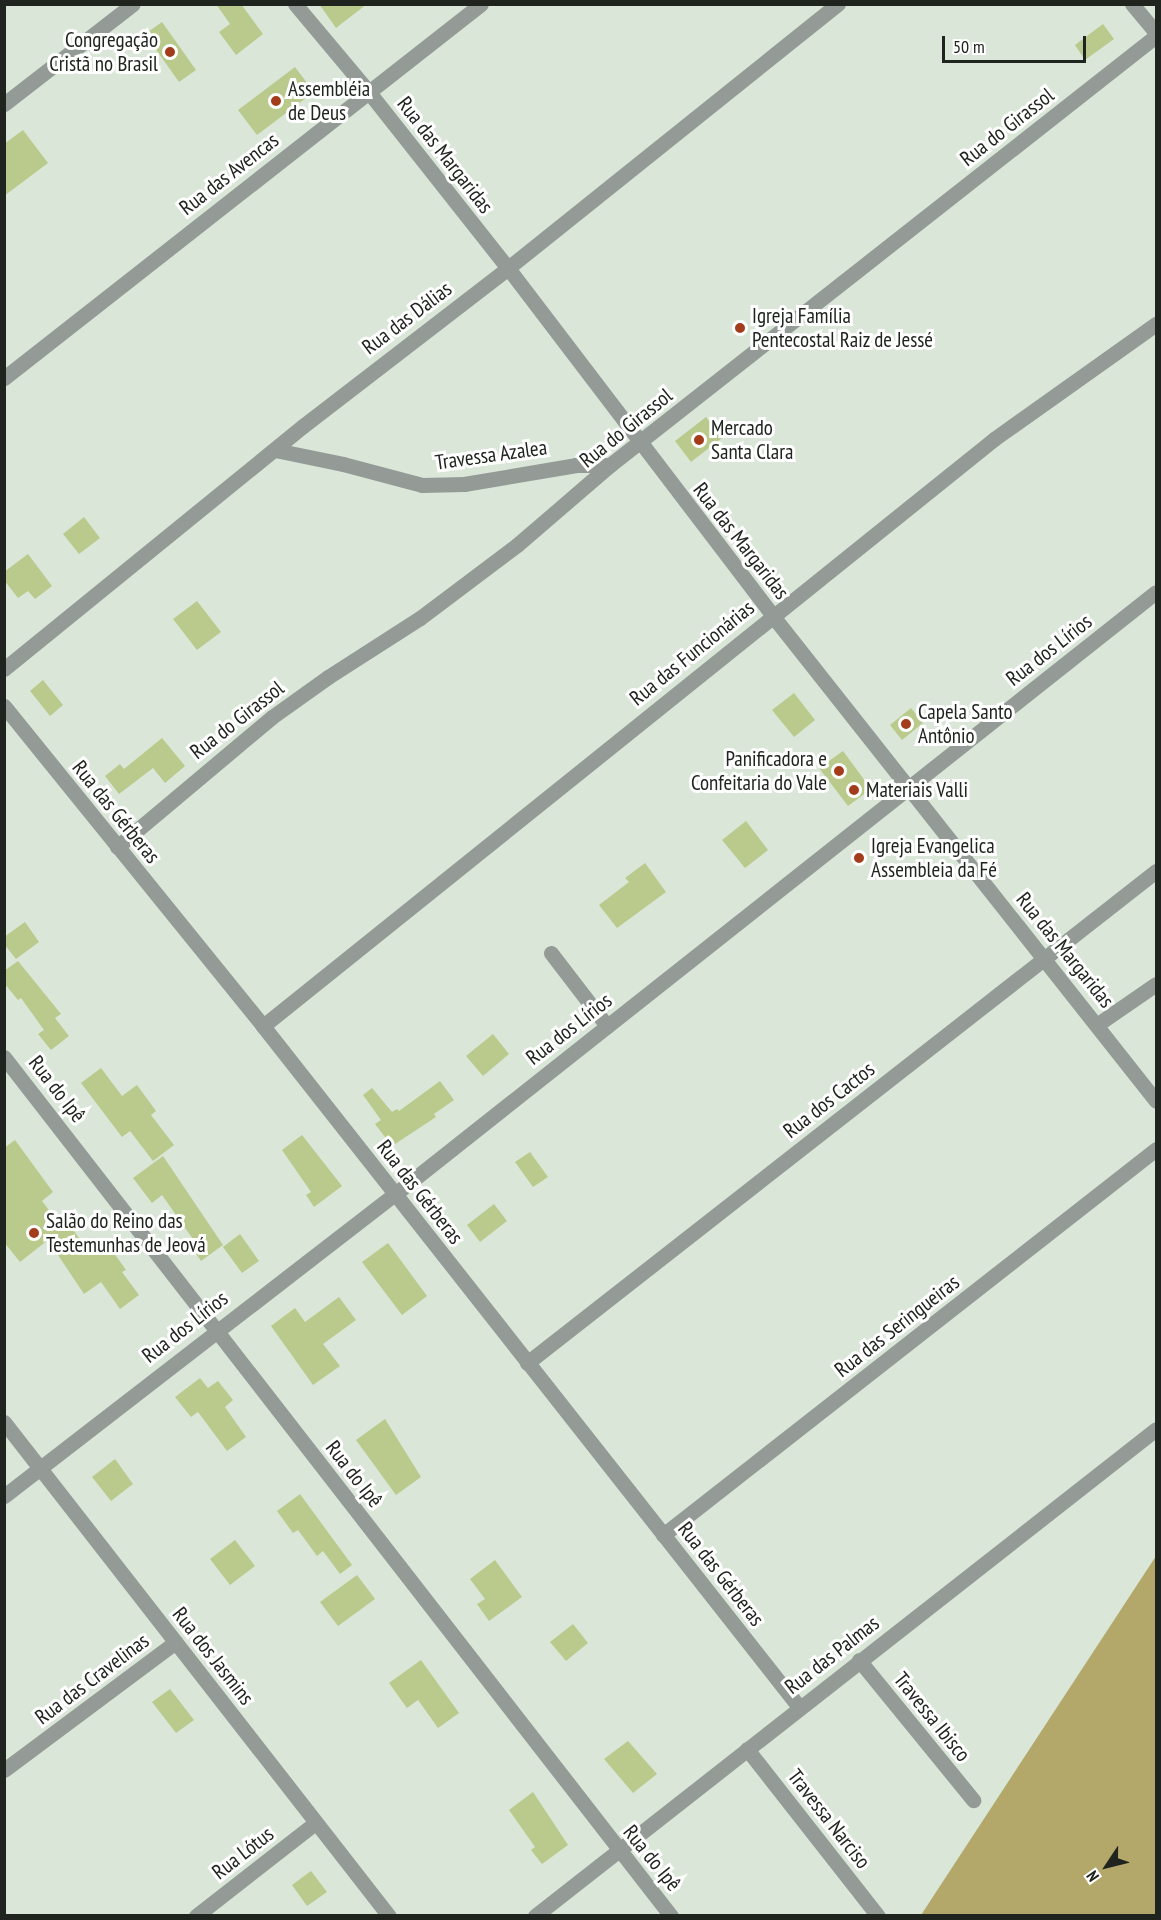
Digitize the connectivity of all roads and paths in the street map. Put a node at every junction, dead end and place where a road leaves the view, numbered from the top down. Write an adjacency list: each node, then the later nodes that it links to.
1 (133, 4): 8 (street)
2 (295, 4): 7 (street, Rua das Margaridas)
3 (481, 4): 7 (street, Rua das Avencas)
4 (838, 4): 9 (street, Rua das Dálias)
5 (1132, 4): 6 (street)
6 (1156, 35): 12 (street, Rua do Girassol)
7 (368, 91): 9 (street, Rua das Margaridas); 11 (street, Rua das Avencas)
8 (4, 104)
9 (508, 268): 12 (street, Rua das Margaridas); 13 (street, Rua das Dálias)
10 (1156, 324): 16 (street, Rua das Funcionárias)
11 (4, 378)
12 (640, 443): 14 (street, Rua do Girassol); 16 (street, Rua das Margaridas)
13 (275, 450): 14 (street, Travessa Azalea); 17 (street, Rua das Dálias)
14 (610, 465): 20 (street, Rua do Girassol)
15 (1156, 592): 19 (street, Rua dos Lírios)
16 (772, 615): 19 (street, Rua das Margaridas); 26 (street, Rua das Funcionárias)
17 (4, 669)
18 (4, 706): 20 (street, Rua das Gérberas)
19 (909, 788): 23 (street, Rua das Margaridas); 27 (street, Rua dos Lírios)
20 (117, 847): 26 (street, Rua das Gérberas)
21 (1156, 871): 23 (street, Rua dos Cactos)
22 (550, 953): 27 (street)
23 (1044, 957): 25 (street, Rua das Margaridas); 33 (street, Rua dos Cactos)
24 (1156, 984): 25 (street)
25 (1098, 1024): 29 (street, Rua das Margaridas)
26 (263, 1026): 31 (street, Rua das Gérberas)
27 (607, 1026): 31 (street, Rua dos Lírios)
28 (4, 1057): 32 (street, Rua do Ipê)
29 (1156, 1101)
30 (1156, 1149): 38 (street, Rua das Seringueiras)
31 (395, 1194): 32 (street, Rua dos Lírios); 33 (street, Rua das Gérberas)
32 (216, 1330): 36 (street, Rua dos Lírios); 46 (street, Rua do Ipê)
33 (527, 1363): 38 (street, Rua das Gérberas)
34 (4, 1422): 36 (street, Rua dos Jasmins)
35 (1156, 1429): 40 (street, Rua das Palmas)
36 (40, 1467): 37 (street, Rua dos Lírios); 39 (street, Rua dos Jasmins)
37 (4, 1496)
38 (663, 1535): 41 (street, Rua das Gérberas)
39 (176, 1642): 43 (street, Rua das Cravelinas); 45 (street, Rua dos Jasmins)
40 (859, 1660): 41 (street, Rua das Palmas); 44 (street, Travessa Ibisco)
41 (799, 1707): 42 (street, Rua das Palmas)
42 (747, 1749): 46 (street, Rua das Palmas); 51 (street, Travessa Narciso)
43 (4, 1770)
44 (973, 1800)
45 (315, 1823): 47 (street, Rua Lótus); 48 (street, Rua dos Jasmins)
46 (617, 1849): 49 (street, Rua das Palmas); 50 (street, Rua do Ipê)
47 (196, 1916)
48 (389, 1916)
49 (535, 1916)
50 (671, 1916)
51 (878, 1916)

